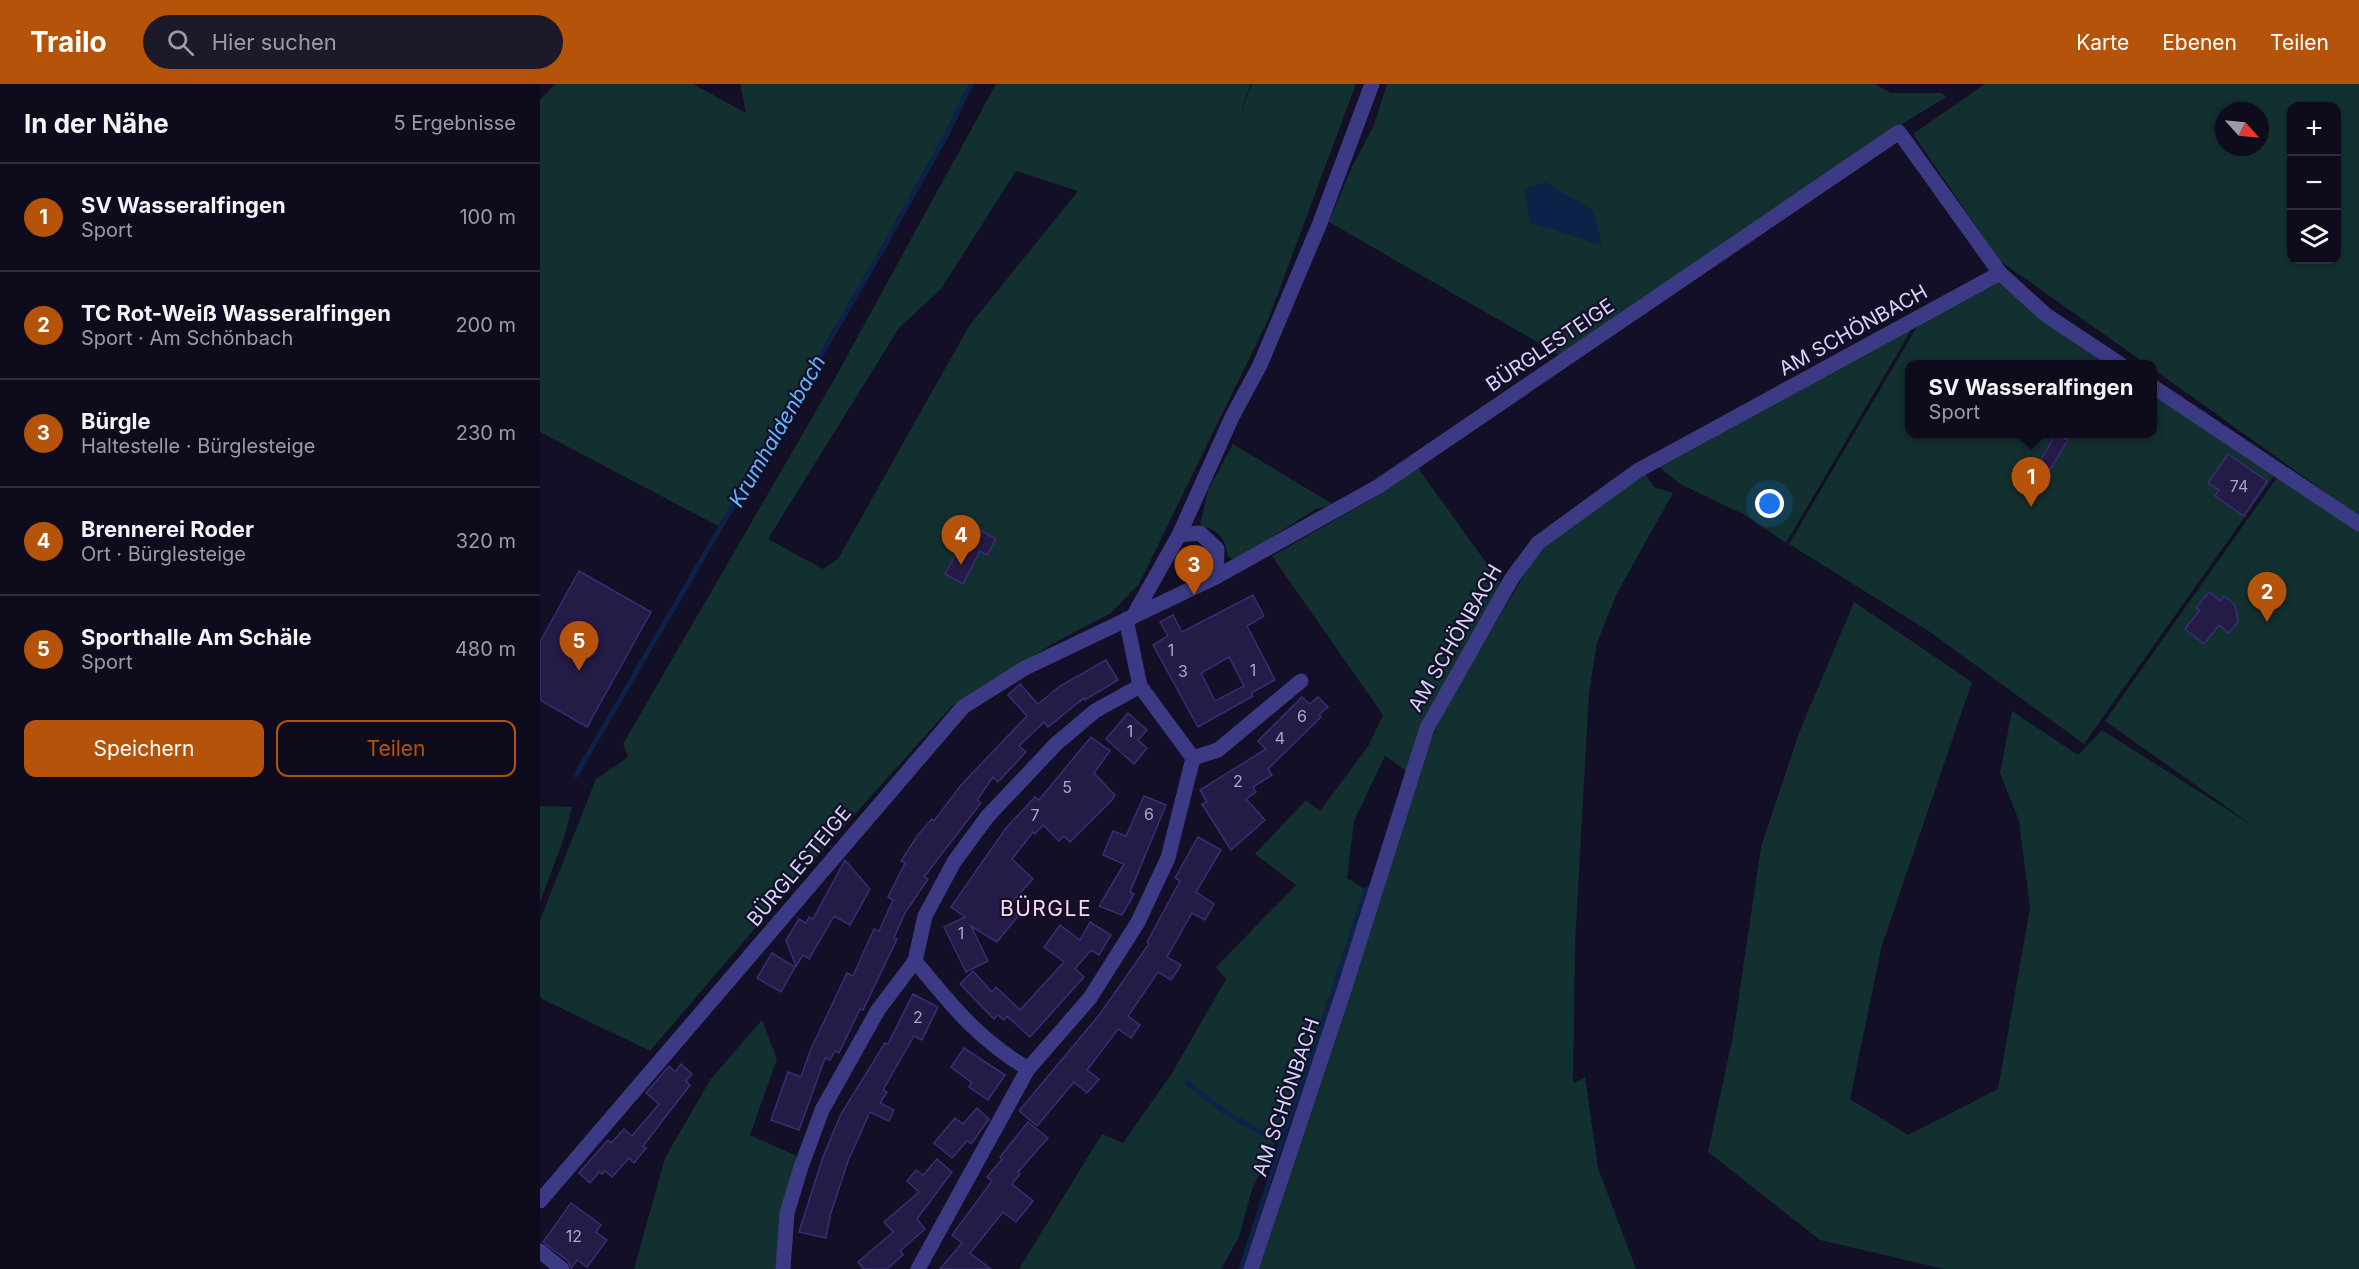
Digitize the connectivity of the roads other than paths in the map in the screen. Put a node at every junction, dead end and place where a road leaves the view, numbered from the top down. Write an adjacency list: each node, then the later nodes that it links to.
1 (1372, 84): 6 (street)
2 (2000, 273): 3 (street); 7 (street, BÜRGLESTEIGE); 19 (street, AM SCHÖNBACH)
3 (2114, 360)
4 (2157, 389): 5 (street)
5 (2359, 524)
6 (1179, 535): 7 (street); 8 (street)
7 (1216, 577): 8 (street, BÜRGLESTEIGE)
8 (1131, 616): 10 (street); 14 (street, BÜRGLESTEIGE)
9 (1301, 681): 11 (street)
10 (1140, 687): 11 (street); 12 (street)
11 (1193, 758): 13 (street)
12 (915, 961): 13 (street); 17 (street)
13 (1028, 1069): 18 (street)
14 (540, 1201)
15 (540, 1251): 16 (street)
16 (562, 1269)
17 (783, 1269)
18 (918, 1269)
19 (1251, 1269)

